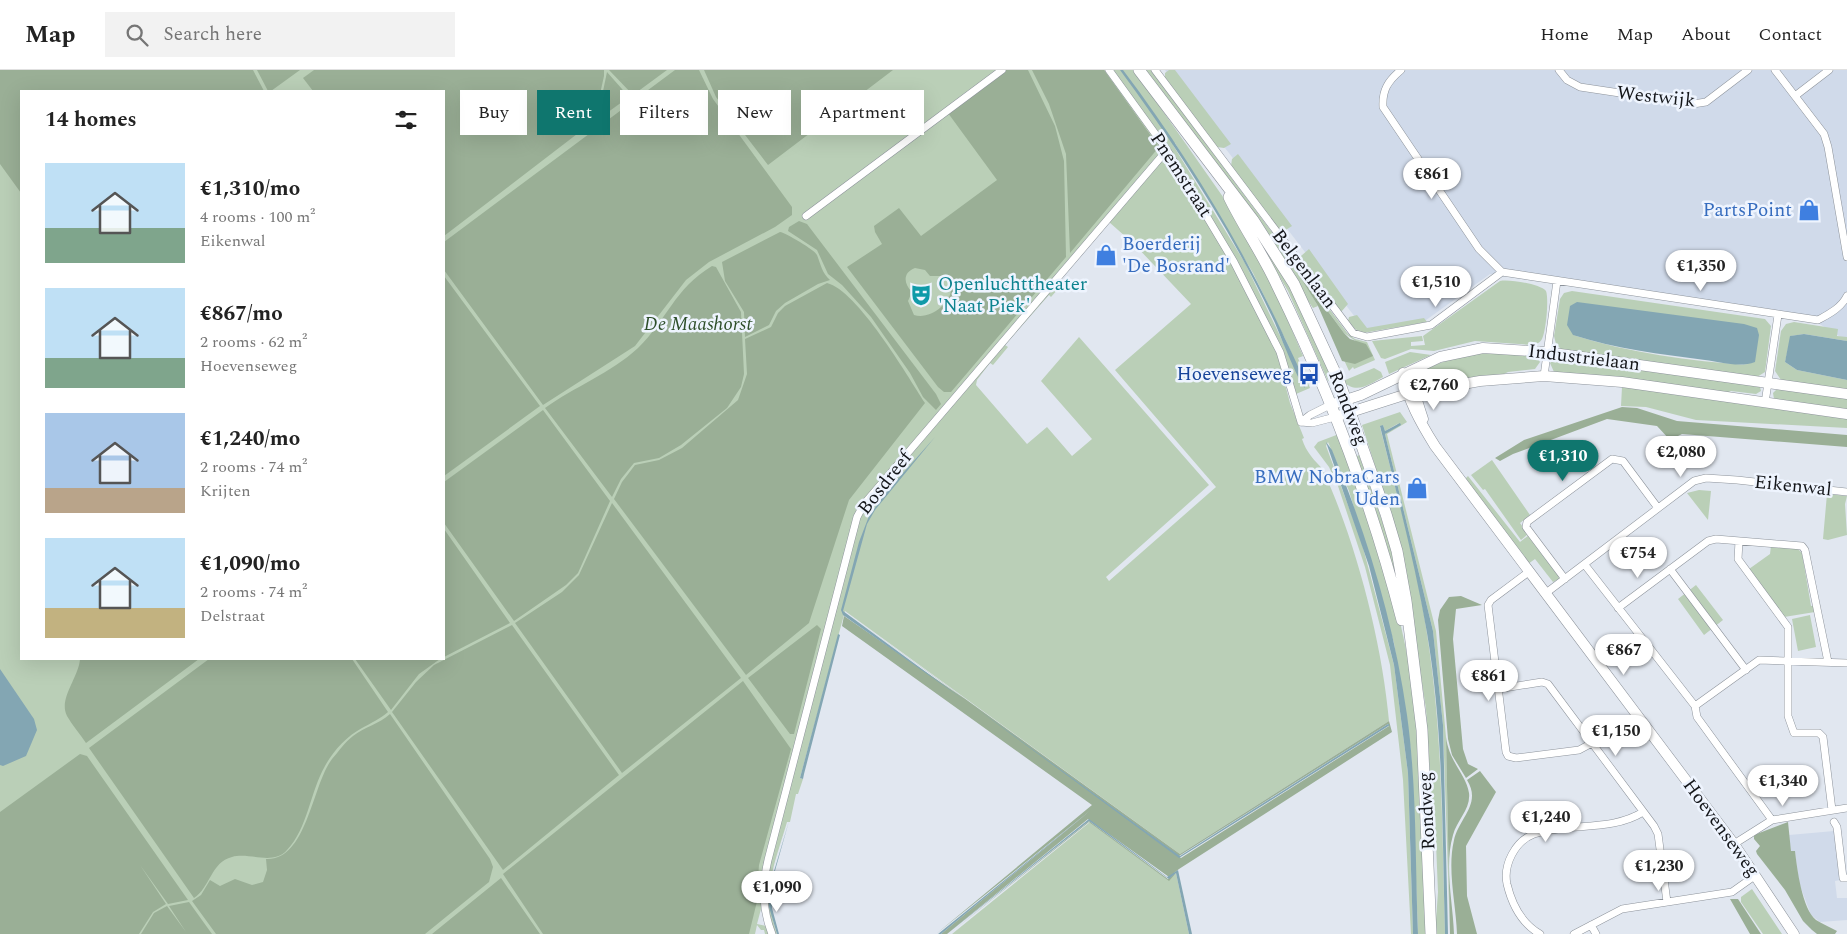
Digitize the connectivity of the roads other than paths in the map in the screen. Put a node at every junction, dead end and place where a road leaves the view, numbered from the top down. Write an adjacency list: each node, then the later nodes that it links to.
1 (1002, 70): 13 (street)
2 (1109, 70): 11 (street, Pnemstraat)
3 (1139, 70): 12 (main road, Rondweg)
4 (1155, 70): 16 (street, Belgenlaan)
5 (1401, 70): 16 (street)
6 (1559, 70): 7 (street, Westwijk)
7 (1748, 70)
8 (1775, 70): 10 (street)
9 (1829, 70): 10 (street)
10 (1796, 96): 14 (street)
11 (1167, 150): 32 (street, Pnemstraat); 60 (street, Bosdreef)
12 (1222, 181): 26 (main road, Rondweg); 28 (main road, Rondweg)
13 (806, 216)
14 (1846, 248): 15 (street)
15 (1847, 258)
16 (1502, 272): 17 (street)
17 (1557, 281): 19 (street); 20 (street)
18 (1847, 296): 19 (street)
19 (1778, 315): 23 (street)
20 (1546, 352): 21 (main road, Industrielaan); 22 (street); 23 (main road, Industrielaan)
21 (1403, 373): 24 (main road, Hoevenseweg); 26 (main road, Industrielaan)
22 (1544, 376): 24 (main road, Industrielaan); 27 (main road, Industrielaan)
23 (1768, 382): 25 (main road, Industrielaan); 27 (street)
24 (1411, 393): 29 (main road, Industrielaan); 38 (main road, Hoevenseweg)
25 (1847, 394)
26 (1346, 400): 28 (main road, Industrielaan); 29 (main road, Rondweg)
27 (1765, 403): 30 (main road, Industrielaan)
28 (1330, 405): 31 (main road, Rondweg); 32 (street)
29 (1350, 412): 31 (main road, Industrielaan); 42 (main road, Rondweg)
30 (1847, 414)
31 (1335, 417): 32 (street); 42 (main road, Rondweg)
32 (1301, 422)
33 (1847, 492): 34 (street, Eikenwal)
34 (1658, 508): 36 (street, Eikenwal); 39 (street)
35 (1739, 541): 37 (street); 43 (street); 44 (street)
36 (1585, 565): 39 (street, Eikenwal); 41 (street)
37 (1670, 569): 41 (street); 46 (street)
38 (1530, 571): 40 (main road, Hoevenseweg); 47 (street)
39 (1565, 579): 40 (street, Eikenwal)
40 (1546, 593): 55 (main road, Hoevenseweg)
41 (1618, 608): 48 (street)
42 (1413, 660): 61 (main road, Rondweg)
43 (1828, 662): 44 (street); 45 (street)
44 (1788, 663): 46 (street); 51 (street)
45 (1847, 663)
46 (1746, 670): 48 (street)
47 (1498, 689): 49 (street); 49 (street)
48 (1695, 706): 53 (street)
49 (1592, 743): 52 (street)
50 (1847, 808): 51 (street)
51 (1832, 810): 53 (street)
52 (1643, 812): 58 (street); 62 (street)
53 (1772, 820): 55 (street)
54 (1834, 822): 57 (street)
55 (1734, 844): 56 (main road, Hoevenseweg)
56 (1756, 875): 58 (street); 65 (main road, Hoevenseweg)
57 (1847, 878)
58 (1667, 902): 59 (street)
59 (1591, 925): 63 (street); 64 (street)
60 (772, 934)
61 (1431, 934)
62 (1540, 934)
63 (1574, 934)
64 (1596, 934)
65 (1794, 934)

